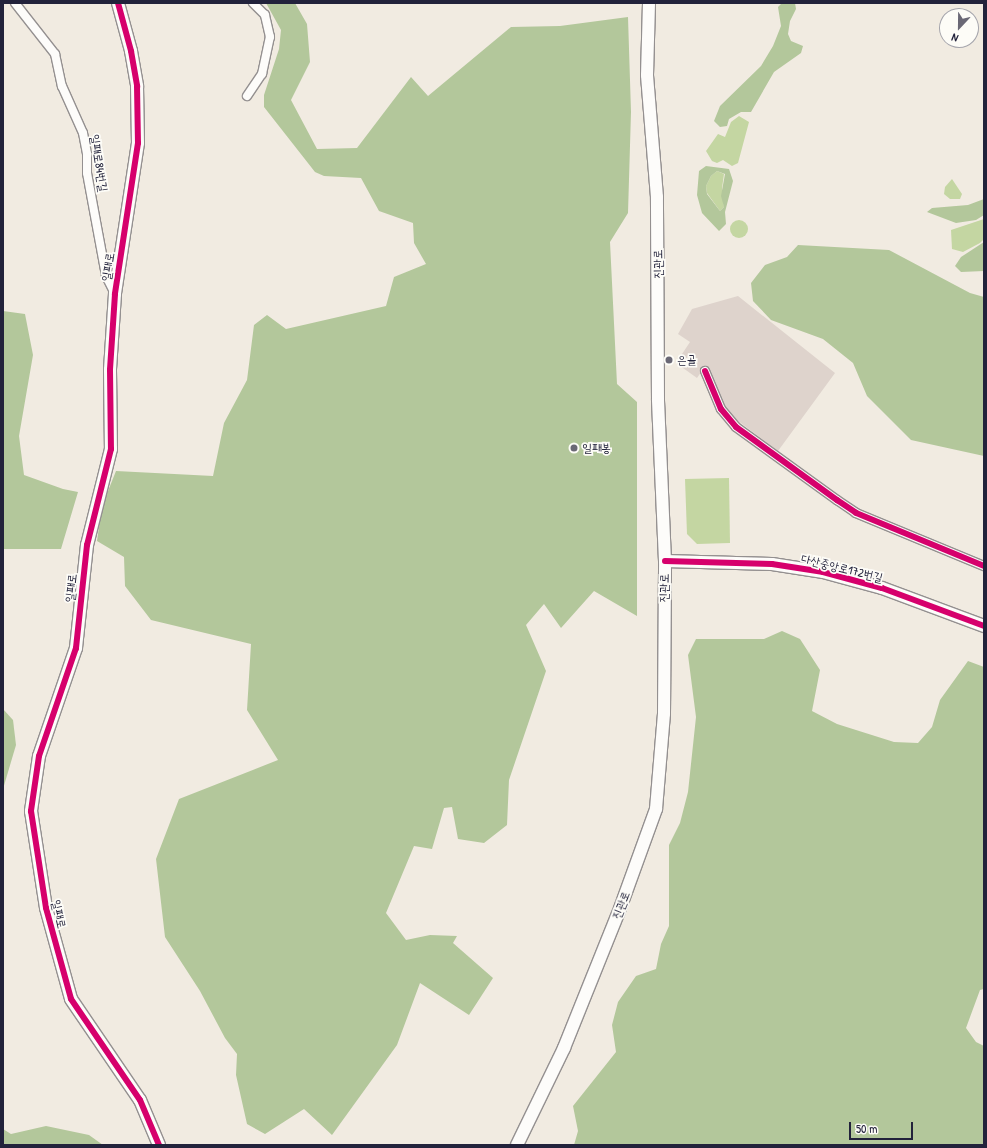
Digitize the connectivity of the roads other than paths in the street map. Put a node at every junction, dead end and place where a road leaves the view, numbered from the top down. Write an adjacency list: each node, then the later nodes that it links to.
1 (15, 3): 6 (street, 일패로84번길)
2 (118, 3): 6 (street, 일패로)
3 (253, 3): 5 (street)
4 (649, 3): 8 (street, 진관로)
5 (247, 96)
6 (115, 294): 11 (street, 일패로)
7 (705, 371): 9 (street)
8 (665, 561): 10 (street, 다산중앙로172번길); 12 (street, 진관로)
9 (984, 566)
10 (984, 626)
11 (159, 1145)
12 (517, 1145)

